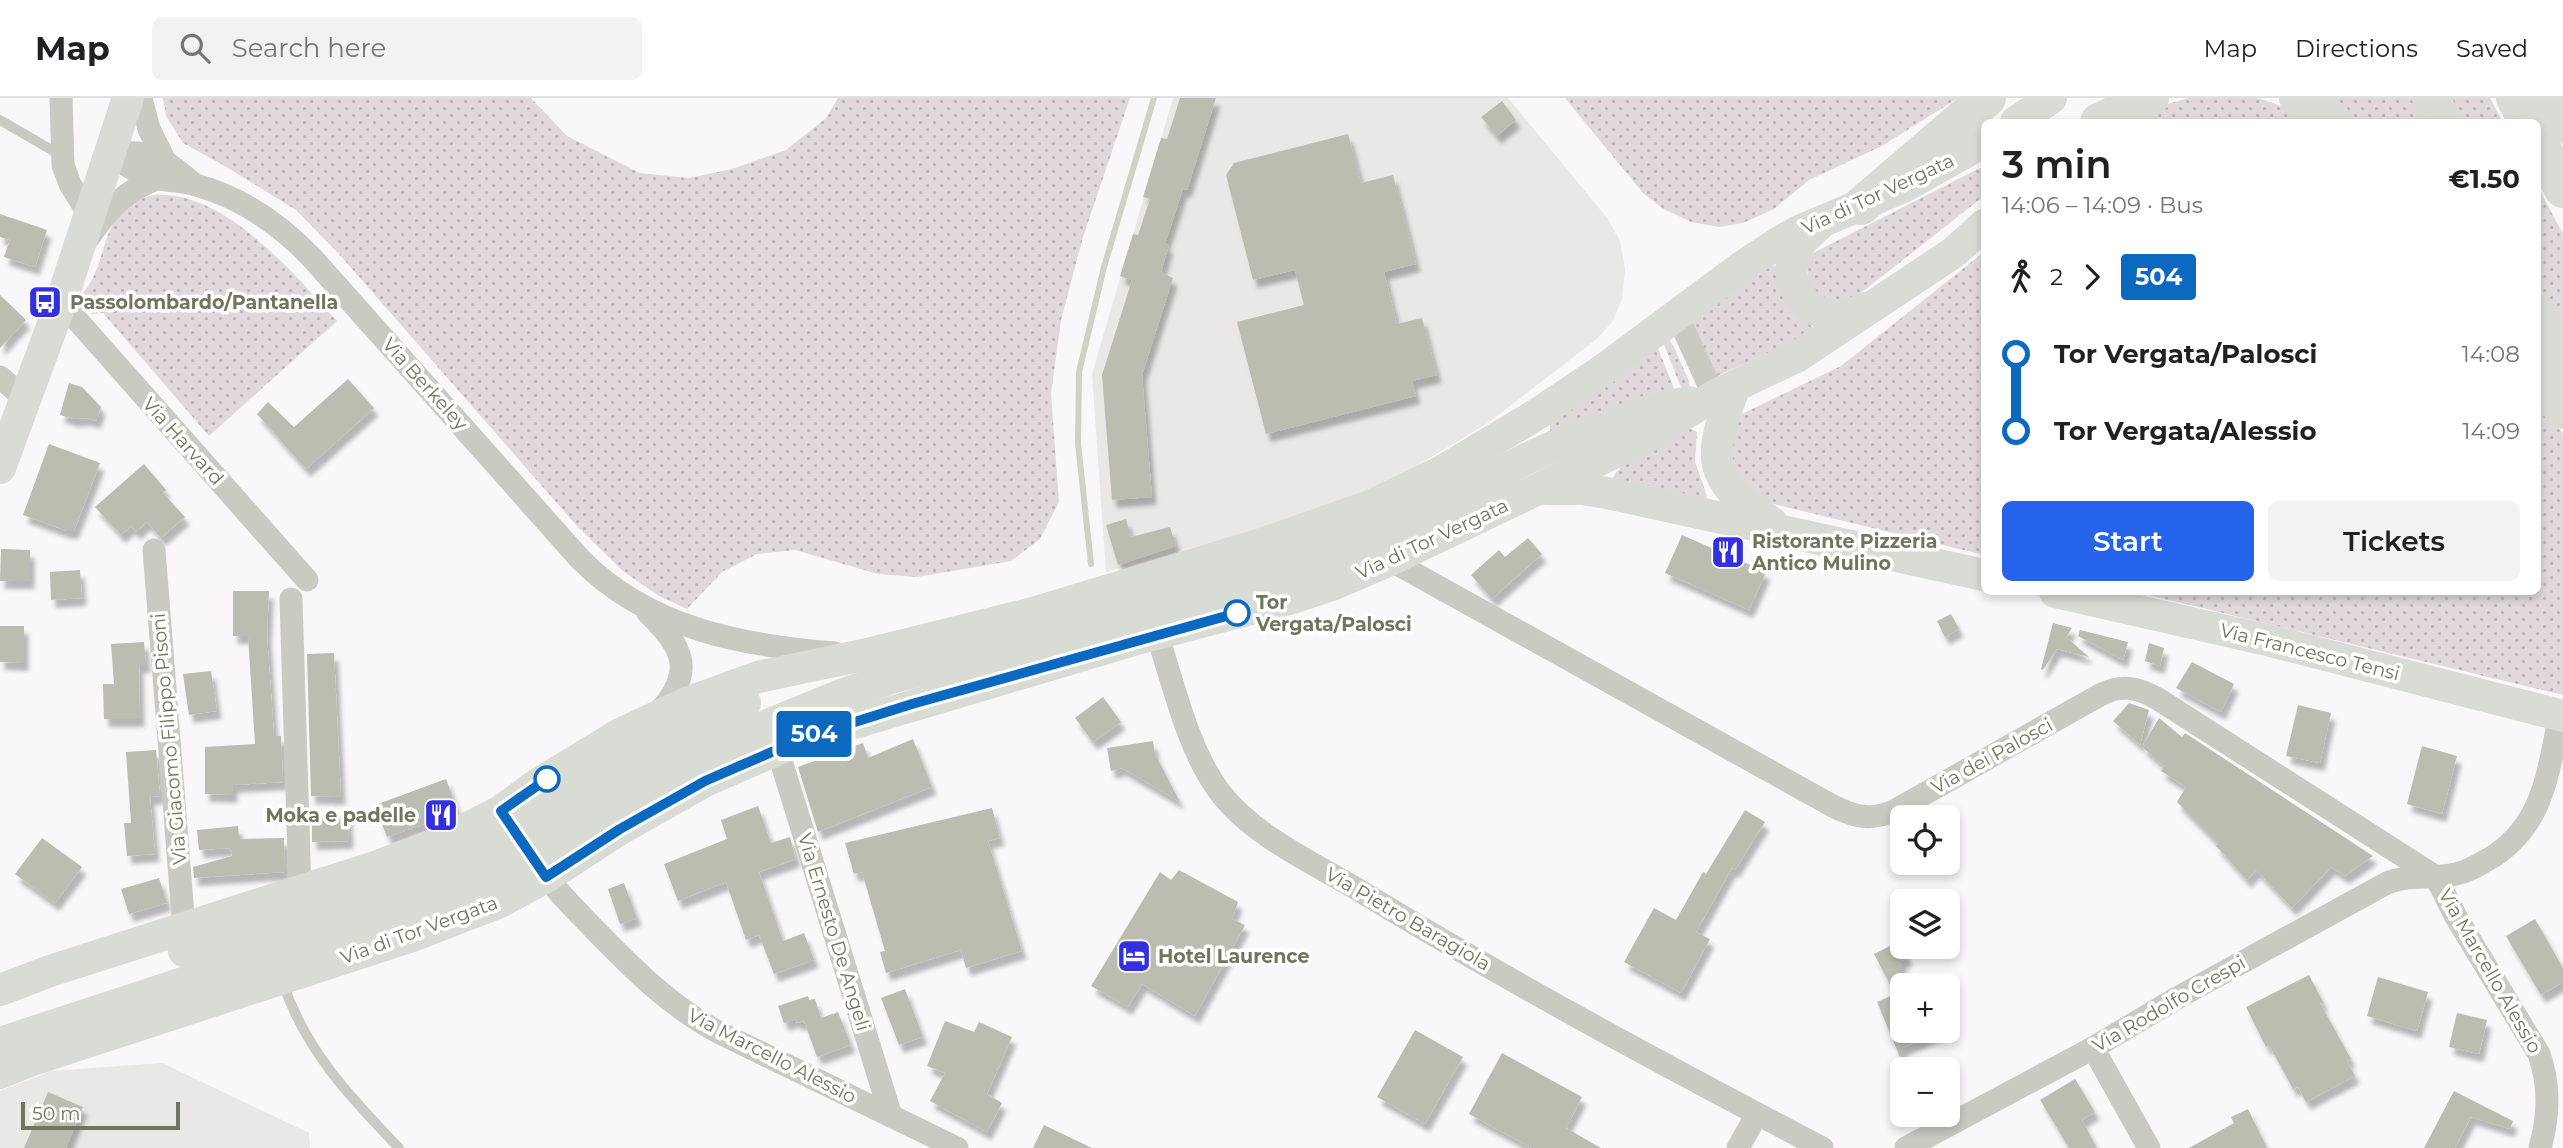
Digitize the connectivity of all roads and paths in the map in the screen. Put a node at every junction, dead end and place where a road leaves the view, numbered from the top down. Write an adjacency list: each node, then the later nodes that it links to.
1 (61, 98): 23 (street)
2 (128, 98): 22 (main road)
3 (141, 98): 24 (street)
4 (1987, 98): 26 (highway)
5 (2052, 98): 12 (main road)
6 (2117, 98): 13 (main road)
7 (2150, 98): 14 (highway)
8 (2298, 98): 15 (highway)
9 (2431, 98): 16 (highway)
10 (2515, 98): 17 (highway)
11 (2549, 98): 19 (highway)
12 (2020, 119)
13 (2096, 119)
14 (2105, 119)
15 (2329, 119)
16 (2442, 119)
17 (2526, 119)
18 (0, 120): 23 (lane)
19 (2563, 124)
20 (1981, 144): 26 (main road, Via di Tor Vergata)
21 (2541, 147): 25 (highway)
22 (109, 155): 24 (street, Via Berkeley); 27 (main road)
23 (62, 156): 27 (street)
24 (160, 169): 29 (street); 49 (street, Via Berkeley)
25 (2563, 188)
26 (1848, 211): 30 (main road); 32 (main road, Via di Tor Vergata)
27 (89, 213): 29 (main road)
28 (1981, 228): 30 (main road, Via di Tor Vergata)
29 (76, 255): 31 (main road)
30 (1886, 297): 37 (main road, Via di Tor Vergata)
31 (61, 302): 38 (main road); 46 (street, Via Harvard)
32 (1677, 314): 37 (street); 51 (main road, Via di Tor Vergata)
33 (2541, 319): 34 (highway)
34 (2563, 365)
35 (0, 377): 38 (street)
36 (2541, 377): 39 (highway)
37 (1725, 391): 41 (main road, Via di Tor Vergata); 42 (main road); 55 (main road, Via di Tor Vergata)
38 (24, 398): 40 (main road)
39 (2563, 410)
40 (0, 468)
41 (1541, 489): 42 (main road); 44 (main road, Via di Tor Vergata)
42 (1781, 530): 45 (main road)
43 (154, 550): 59 (street, Via Giacomo Filippo Pisoni)
44 (1390, 559): 50 (main road, Via di Tor Vergata); 57 (street, Via dei Palosci)
45 (1981, 574)
46 (307, 580)
47 (2068, 595): 52 (main road, Via Francesco Tensi)
48 (291, 599): 58 (street)
49 (640, 606): 51 (street, Via Berkeley); 53 (street, Via Berkeley)
50 (1157, 634): 54 (main road, Via di Tor Vergata); 66 (street, Via Pietro Baragiola)
51 (863, 655): 53 (main road, Via di Tor Vergata); 55 (main road, Via di Tor Vergata)
52 (2562, 716): 57 (street, Via Rodolfo Crespi)
53 (653, 718): 55 (main road, Via di Tor Vergata)
54 (777, 748): 56 (main road, Via di Tor Vergata); 67 (street, Via Ernesto De Angeli)
55 (515, 831): 56 (street, Via Marcello Alessio); 58 (main road, Via di Tor Vergata); 62 (main road, Via di Tor Vergata); 63 (main road, Via di Tor Vergata)
56 (546, 877): 60 (main road, Via di Tor Vergata); 67 (street, Via Marcello Alessio)
57 (2436, 877): 64 (street, Via Rodolfo Crespi); 74 (street, Via Marcello Alessio)
58 (300, 891): 59 (main road, Via di Tor Vergata)
59 (184, 928): 61 (main road, Via di Tor Vergata)
60 (281, 979): 65 (main road, Via di Tor Vergata); 68 (lane)
61 (0, 990)
62 (0, 1011)
63 (0, 1043)
64 (2093, 1048): 72 (street, Via Rodolfo Crespi); 73 (street)
65 (0, 1073)
66 (1757, 1114): 70 (street); 71 (street)
67 (891, 1116): 69 (street, Via Marcello Alessio)
68 (399, 1148)
69 (957, 1148)
70 (1738, 1148)
71 (1822, 1148)
72 (1906, 1148)
73 (2149, 1148)
74 (2540, 1148)

